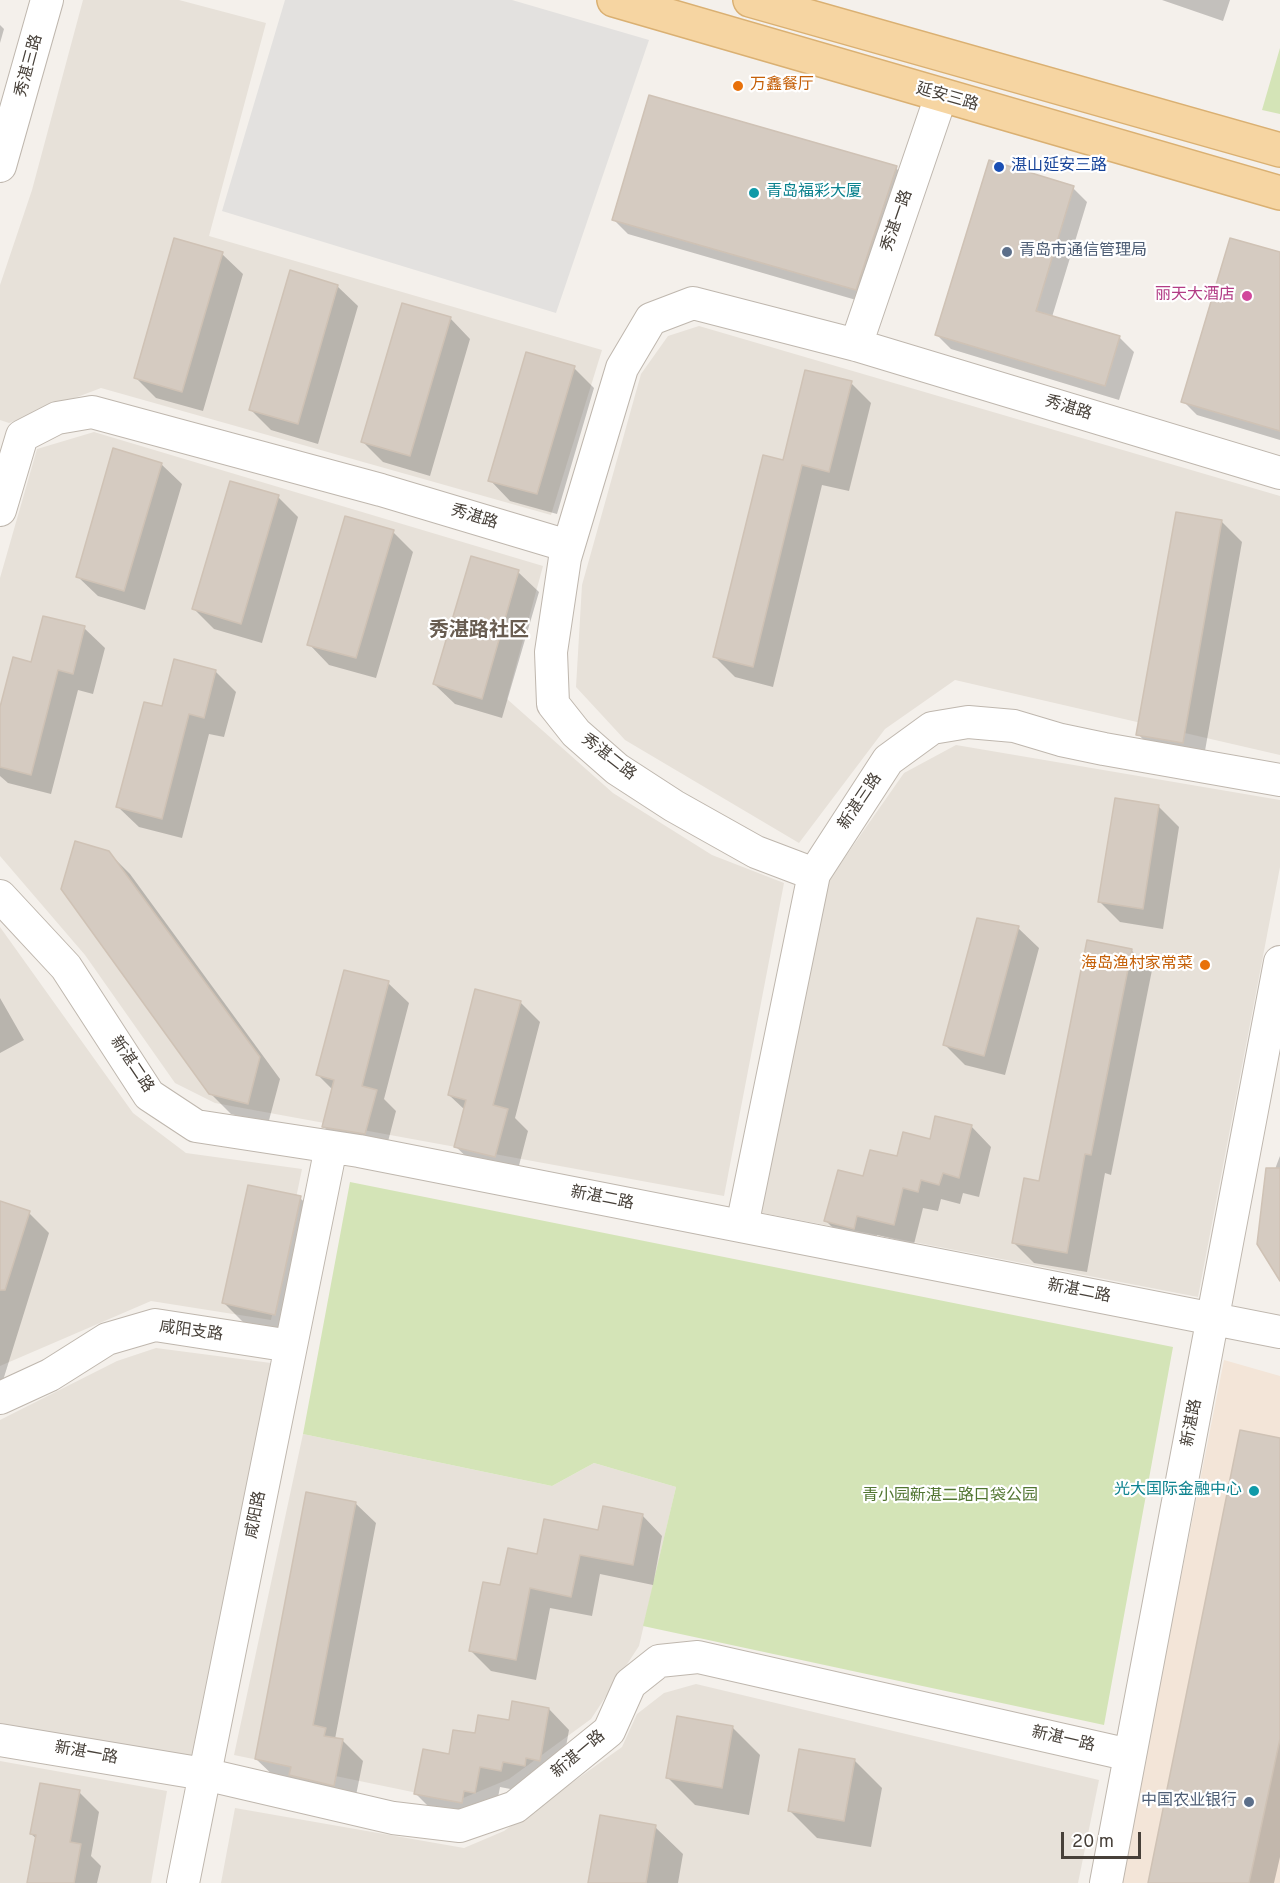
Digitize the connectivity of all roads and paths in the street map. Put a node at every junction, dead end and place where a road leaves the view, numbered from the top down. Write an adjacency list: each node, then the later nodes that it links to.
1 (47, 0): 5 (street, 秀湛三路)
2 (614, 0): 4 (main road, 延安三路)
3 (750, 0): 6 (main road)
4 (941, 96): 8 (main road, 延安三路); 9 (street, 秀湛一路)
5 (10, 103): 7 (street, 秀湛三路)
6 (1280, 150)
7 (0, 166)
8 (1280, 193)
9 (856, 345): 10 (street, 秀湛路); 12 (street, 秀湛路)
10 (1280, 473)
11 (0, 510): 12 (street, 秀湛路)
12 (568, 546): 14 (street, 秀湛二路)
13 (1273, 779): 14 (street, 新湛三路)
14 (814, 874): 18 (street, 新湛三路)
15 (1, 898): 17 (street, 新湛二路)
16 (1280, 962): 19 (street, 新湛路)
17 (331, 1147): 18 (street, 新湛二路); 21 (street, 咸阳路)
18 (742, 1226): 19 (street, 新湛二路)
19 (1212, 1318): 20 (street, 新湛二路); 24 (street, 新湛路)
20 (1280, 1332)
21 (291, 1346): 22 (street, 咸阳支路); 25 (street, 咸阳路)
22 (0, 1398)
23 (0, 1740): 25 (street, 新湛一路)
24 (1130, 1755): 25 (street, 新湛一路); 27 (street, 新湛路)
25 (204, 1774): 26 (street, 咸阳路)
26 (183, 1883)
27 (1106, 1883)

